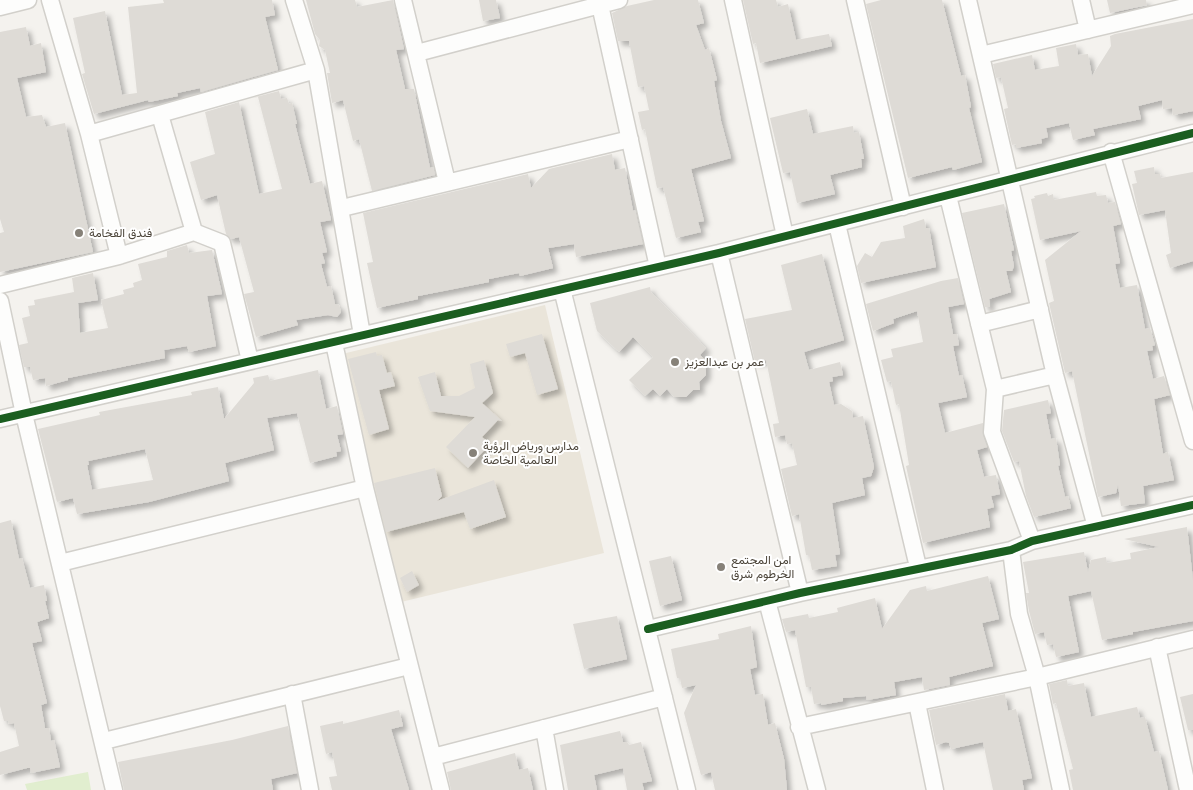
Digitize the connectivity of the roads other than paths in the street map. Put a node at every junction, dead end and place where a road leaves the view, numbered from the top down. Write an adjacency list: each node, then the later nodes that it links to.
1 (28, 0): 12 (street)
2 (50, 0): 19 (street)
3 (294, 0): 16 (street)
4 (403, 0): 14 (street)
5 (619, 0): 10 (street)
6 (733, 0): 29 (street)
7 (855, 0): 25 (street)
8 (968, 0): 15 (street)
9 (1081, 0): 13 (street)
10 (600, 5): 14 (street); 20 (street)
11 (1193, 5): 13 (street)
12 (0, 7)
13 (1088, 30): 15 (street)
14 (417, 53): 23 (street)
15 (981, 55): 22 (street)
16 (316, 70): 17 (street); 26 (street)
17 (160, 115): 19 (street); 28 (street)
18 (1193, 133): 21 (street)
19 (89, 134): 31 (street)
20 (630, 140): 23 (street); 32 (street)
21 (1111, 152): 22 (street); 45 (street)
22 (1010, 180): 24 (street); 36 (street)
23 (447, 182): 26 (street)
24 (948, 196): 25 (street); 37 (street)
25 (903, 207): 27 (street)
26 (342, 208): 38 (street)
27 (837, 224): 29 (street); 52 (street)
28 (194, 232): 31 (street); 40 (street)
29 (785, 236): 30 (street)
30 (719, 253): 32 (street); 53 (street)
31 (119, 256): 33 (street)
32 (658, 267): 34 (street)
33 (0, 285)
34 (562, 289): 38 (street); 55 (street)
35 (0, 301): 43 (street)
36 (1040, 309): 37 (street); 41 (street)
37 (979, 324): 42 (street)
38 (362, 334): 39 (street)
39 (334, 343): 40 (street); 46 (street)
40 (250, 361): 43 (street)
41 (1055, 375): 42 (street); 48 (street)
42 (995, 389): 49 (street)
43 (24, 414): 44 (street); 51 (street)
44 (0, 419)
45 (1193, 441)
46 (366, 488): 51 (street); 58 (street)
47 (1193, 505): 48 (street)
48 (1096, 527): 49 (street)
49 (1032, 541): 50 (street)
50 (1010, 550): 52 (street); 59 (street)
51 (60, 563): 65 (street)
52 (918, 567): 53 (street)
53 (800, 593): 54 (street)
54 (767, 601): 55 (street); 63 (street)
55 (648, 629): 61 (street)
56 (1193, 639): 57 (street)
57 (1157, 647): 59 (street); 75 (street)
58 (409, 666): 60 (street); 66 (street)
59 (1037, 678): 62 (street); 74 (street)
60 (292, 694): 65 (street); 68 (street)
61 (664, 697): 64 (street); 71 (street)
62 (917, 703): 63 (street); 73 (street)
63 (800, 726): 72 (street)
64 (544, 728): 66 (street); 70 (street)
65 (104, 741): 67 (street)
66 (433, 757): 69 (street)
67 (114, 790)
68 (310, 790)
69 (441, 790)
70 (555, 790)
71 (687, 790)
72 (817, 790)
73 (935, 790)
74 (1061, 790)
75 (1188, 790)

